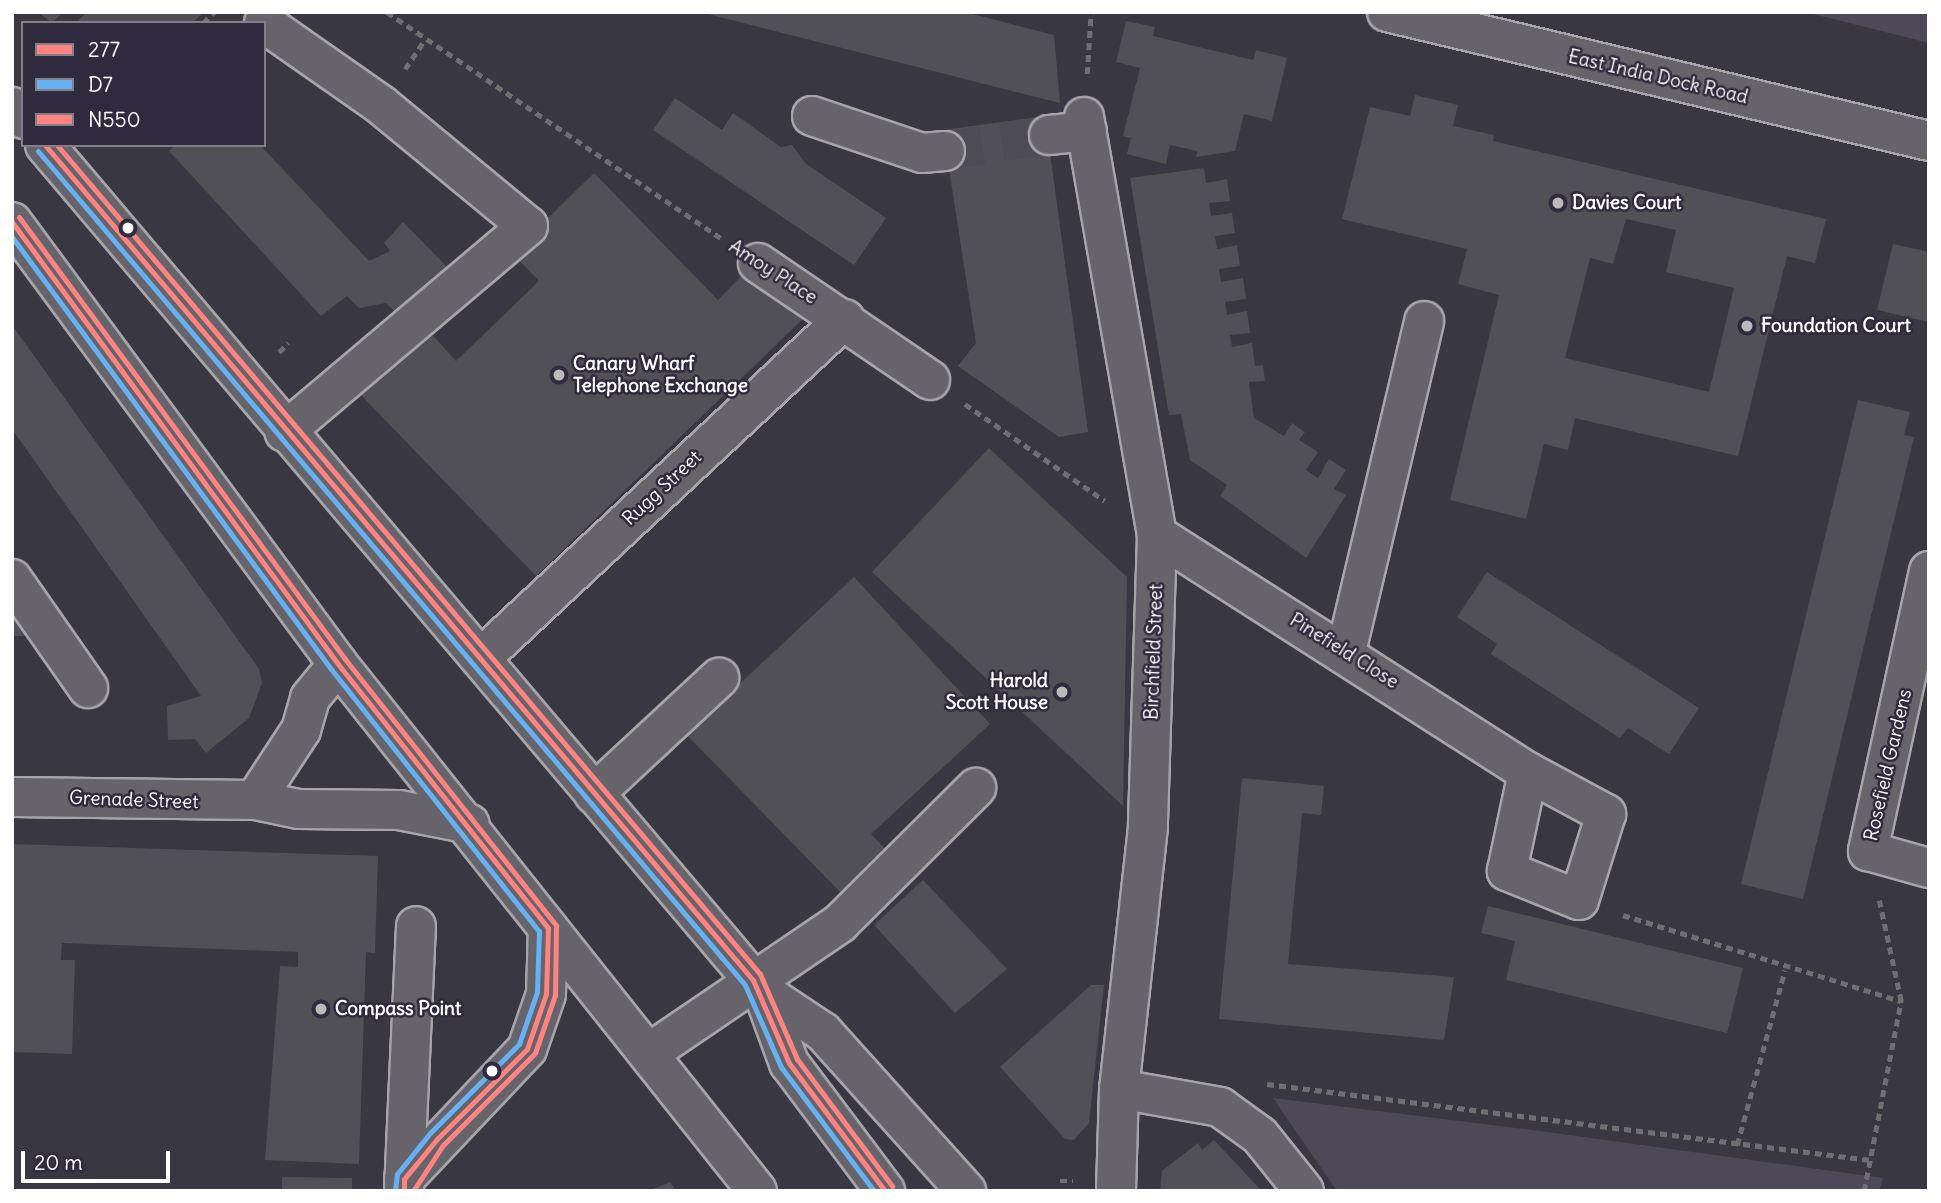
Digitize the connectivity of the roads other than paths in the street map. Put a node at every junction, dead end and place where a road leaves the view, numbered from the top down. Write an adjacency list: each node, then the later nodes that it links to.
1 (1387, 12): 5 (main road, East India Dock Road)
2 (266, 24): 13 (main road)
3 (811, 116): 7 (main road)
4 (1049, 135): 14 (main road, Birchfield Street)
5 (1929, 141)
6 (47, 147): 13 (main road)
7 (945, 151)
8 (12, 222): 20 (main road)
9 (758, 262): 10 (main road, Amoy Place)
10 (844, 319): 12 (main road, Amoy Place); 18 (main road, Rugg Street)
11 (1424, 321): 17 (main road)
12 (930, 380)
13 (284, 432): 18 (main road)
14 (1157, 535): 17 (main road, Pinefield Close); 34 (main road, Birchfield Street)
15 (1929, 570): 19 (main road, Rosefield Gardens)
16 (12, 579): 22 (main road)
17 (1346, 652): 23 (main road, Pinefield Close)
18 (481, 658): 25 (main road)
19 (1921, 661): 29 (main road, Rosefield Gardens)
20 (338, 664): 27 (main road); 28 (main road)
21 (719, 678): 25 (main road)
22 (88, 688)
23 (1528, 772): 23 (main road, Pinefield Close)
24 (976, 788): 32 (main road)
25 (594, 794): 32 (main road)
26 (12, 797): 27 (main road, Grenade Street)
27 (256, 800): 28 (main road, Grenade Street)
28 (470, 824): 31 (main road)
29 (1929, 868)
30 (416, 926): 35 (main road)
31 (548, 928): 33 (main road); 35 (main road)
32 (758, 986): 33 (main road); 37 (main road); 38 (main road)
33 (649, 1053): 36 (main road)
34 (1119, 1089): 39 (main road, Birchfield Street); 40 (main road)
35 (404, 1185)
36 (757, 1191)
37 (885, 1191)
38 (966, 1191)
39 (1116, 1191)
40 (1304, 1191)

